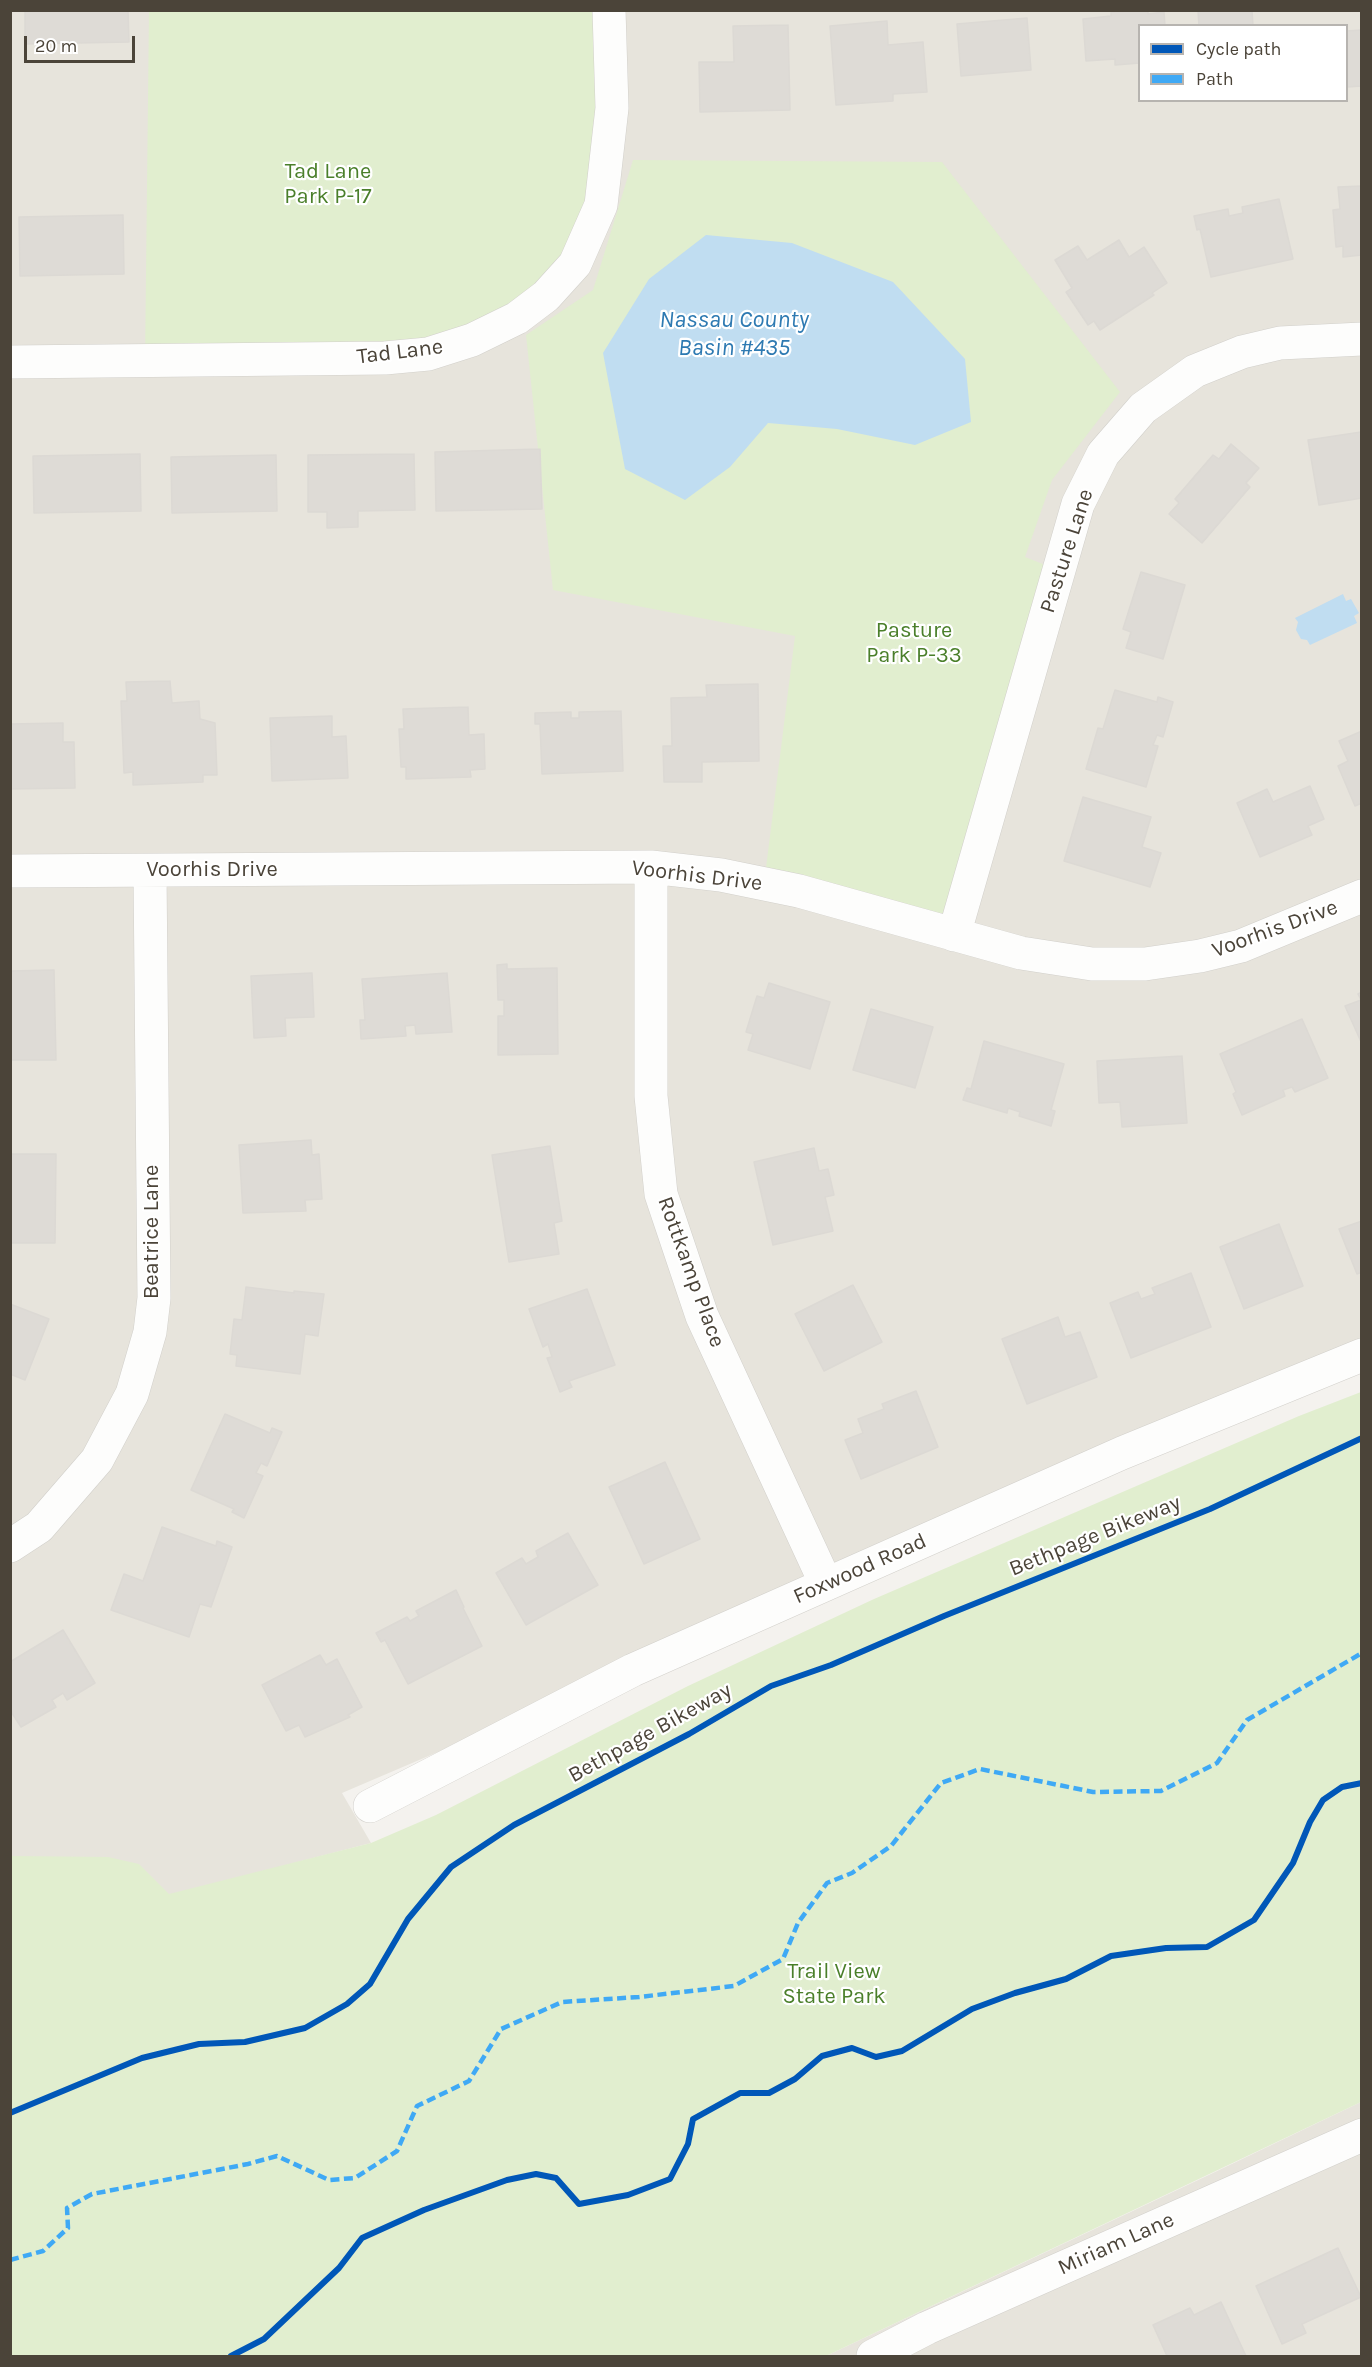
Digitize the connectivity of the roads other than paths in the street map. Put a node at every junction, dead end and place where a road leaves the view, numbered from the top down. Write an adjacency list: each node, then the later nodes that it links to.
1 (609, 10): 3 (street, Tad Lane)
2 (1362, 339): 8 (street, Pasture Lane)
3 (10, 362)
4 (651, 867): 6 (street, Voorhis Drive); 8 (street, Voorhis Drive); 11 (street, Rottkamp Place)
5 (10, 871): 6 (street, Voorhis Drive)
6 (150, 871): 10 (street, Beatrice Lane)
7 (1362, 896): 8 (street, Voorhis Drive)
8 (954, 935)
9 (1362, 1355): 11 (street, Foxwood Road)
10 (10, 1546)
11 (826, 1584): 12 (street, Foxwood Road)
12 (370, 1806)
13 (1362, 2135): 14 (street, Miriam Lane)
14 (873, 2356)

